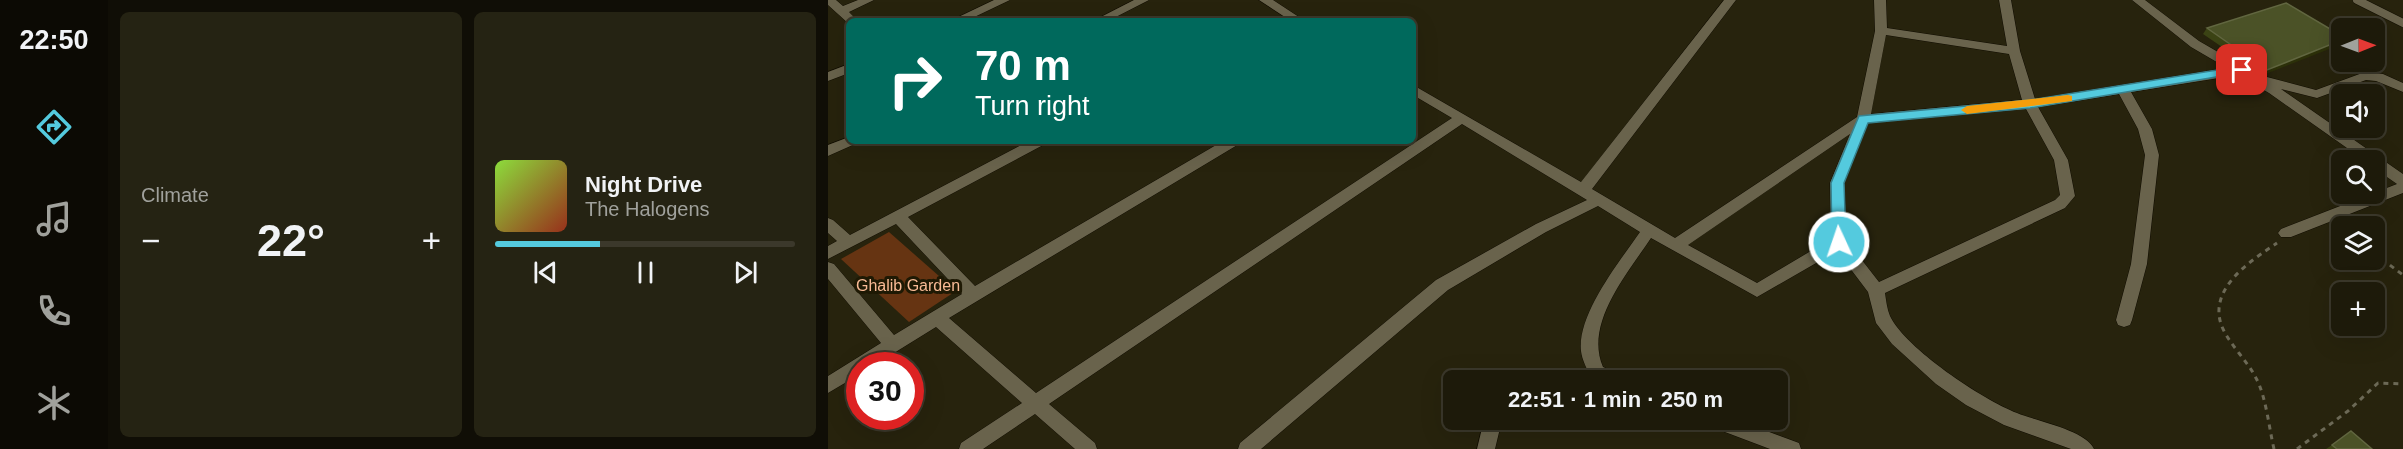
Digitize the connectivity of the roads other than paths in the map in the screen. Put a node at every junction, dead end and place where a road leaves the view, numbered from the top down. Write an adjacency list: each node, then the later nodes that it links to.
1 (829, 0): 11 (street)
2 (868, 0): 11 (street)
3 (1004, 0): 14 (street)
4 (1143, 0): 15 (street)
5 (1265, 0): 12 (street)
6 (1730, 0): 40 (street)
7 (1880, 0): 19 (street)
8 (2005, 0): 21 (street)
9 (2138, 0): 20 (street)
10 (2357, 0): 18 (lane)
11 (842, 11): 13 (street)
12 (1287, 14): 16 (street); 17 (street)
13 (849, 18)
14 (963, 18)
15 (1105, 18)
16 (1279, 18)
17 (1294, 18)
18 (2403, 23)
19 (1881, 31): 21 (street); 33 (street)
20 (2195, 44): 23 (street); 24 (street)
21 (2014, 51): 30 (street)
22 (846, 69): 25 (street)
23 (2248, 73): 24 (street); 29 (street); 31 (street)
24 (2219, 74): 27 (street)
25 (828, 77)
26 (2403, 88): 29 (street)
27 (2123, 90): 30 (street); 54 (street)
28 (1416, 91): 32 (street)
29 (2317, 94): 31 (street)
30 (2030, 104): 33 (street); 51 (street)
31 (2294, 104): 38 (street)
32 (1461, 118): 40 (street); 58 (street)
33 (1863, 119): 47 (street); 48 (street)
34 (846, 143): 37 (street)
35 (1034, 144): 42 (street)
36 (1229, 144): 52 (street)
37 (828, 152)
38 (2403, 181)
39 (2403, 187): 45 (street)
40 (1582, 190): 41 (street)
41 (1597, 200): 44 (street); 64 (street)
42 (897, 215): 46 (street); 52 (street)
43 (828, 224): 46 (street)
44 (1649, 230): 48 (street); 56 (street)
45 (2283, 237)
46 (848, 242): 49 (street)
47 (1839, 242): 48 (street); 51 (street)
48 (1675, 246)
49 (828, 253)
50 (828, 268): 55 (street)
51 (1876, 290): 67 (street)
52 (973, 295): 53 (street)
53 (937, 318): 55 (street); 58 (street)
54 (2124, 320)
55 (893, 346): 57 (street)
56 (1596, 370)
57 (828, 385)
58 (1035, 404): 62 (street); 63 (street)
59 (1491, 430): 65 (street)
60 (1737, 430): 61 (street)
61 (1772, 446): 66 (street)
62 (968, 449)
63 (1088, 449)
64 (1247, 449)
65 (1486, 449)
66 (1792, 449)
67 (2085, 449)

